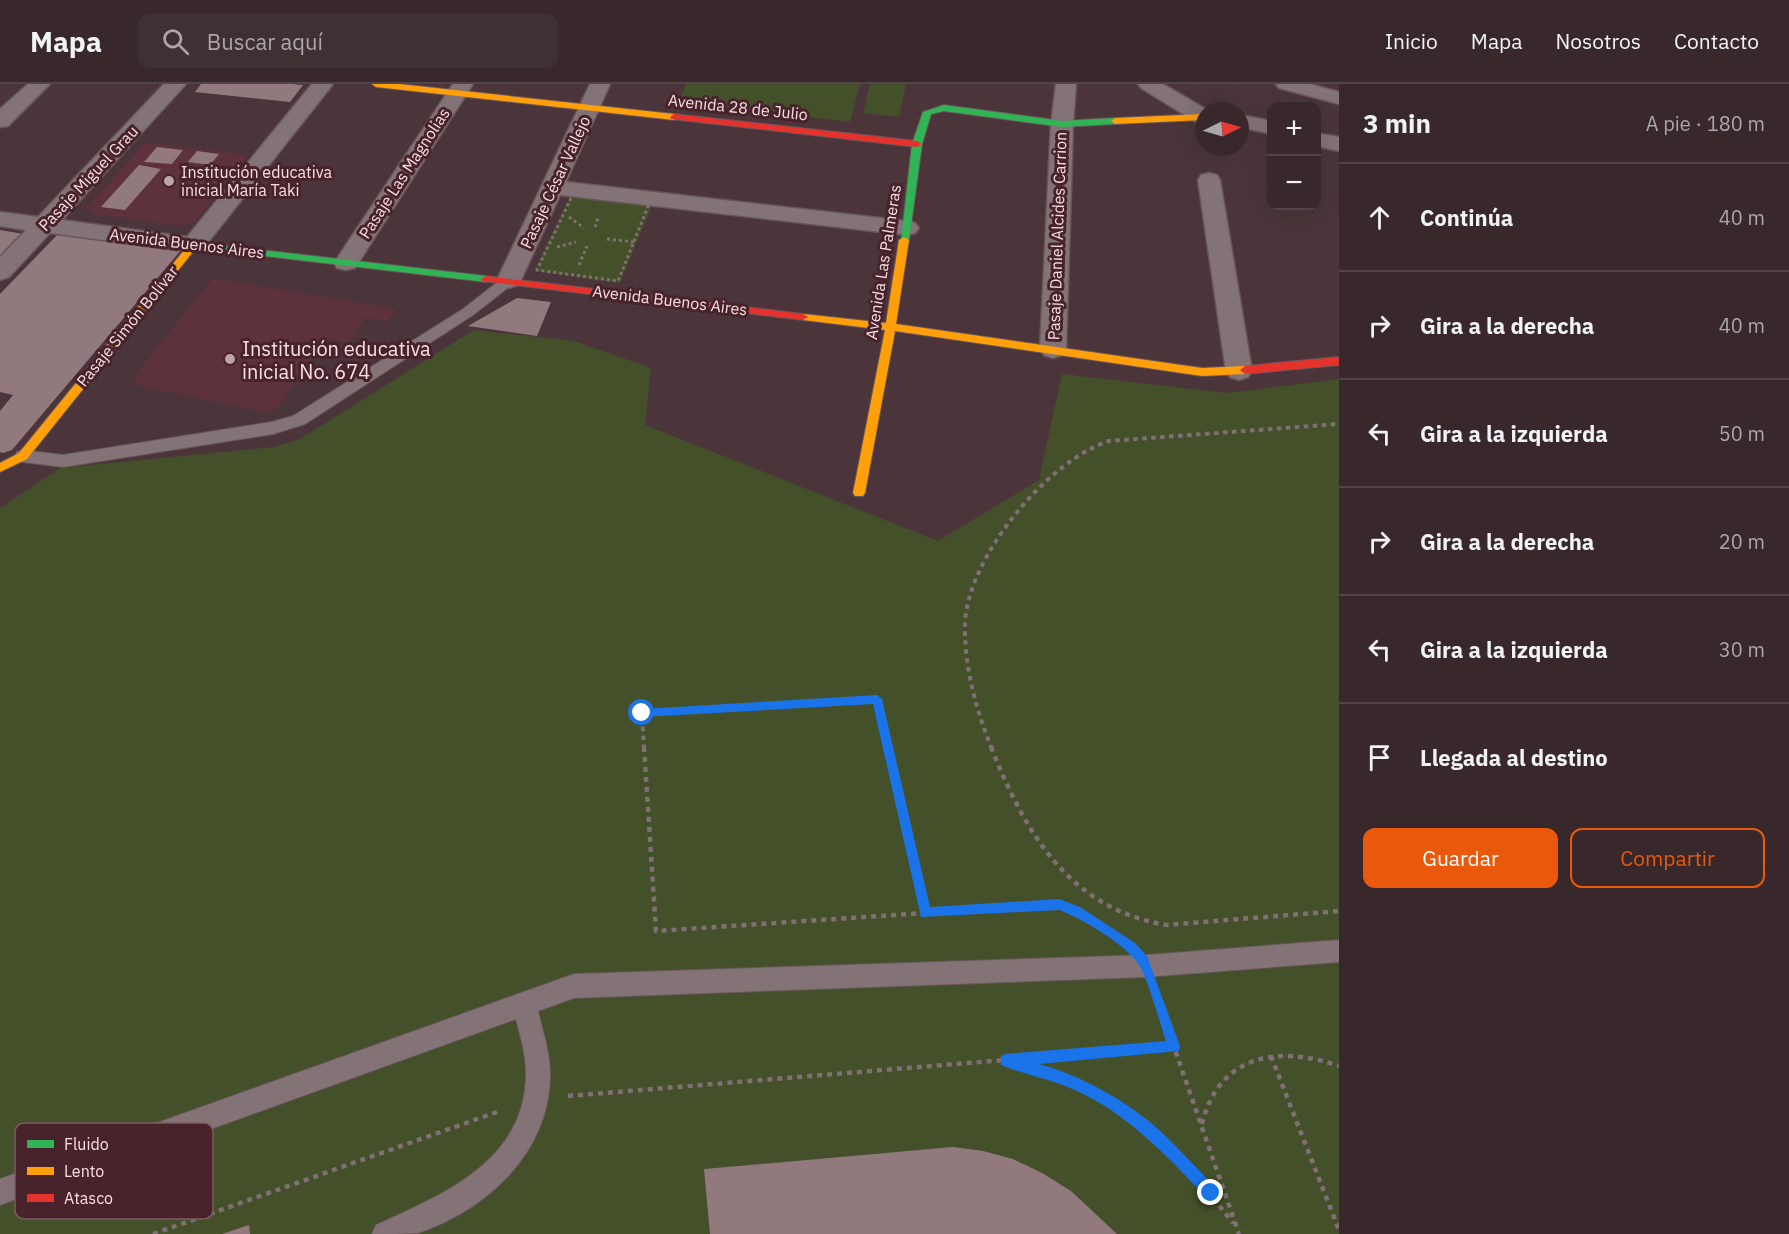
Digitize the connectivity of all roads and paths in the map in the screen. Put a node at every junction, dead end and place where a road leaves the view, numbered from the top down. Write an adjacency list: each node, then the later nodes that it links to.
1 (40, 84): 14 (street)
2 (176, 84): 25 (street, Pasaje Miguel Grau)
3 (322, 84): 31 (street, Pasaje Simón Bolívar)
4 (376, 84): 9 (street, Avenida 28 de Julio)
5 (600, 84): 11 (street, Pasaje César Vallejo)
6 (1066, 84): 16 (street, Pasaje Daniel Alcides Carrion)
7 (1148, 84): 12 (street)
8 (1286, 84): 10 (street)
9 (460, 88): 11 (street, Avenida 28 de Julio); 33 (street, Pasaje Las Magnolias)
10 (1339, 98)
11 (589, 108): 19 (street, Avenida 28 de Julio); 22 (street, Pasaje César Vallejo)
12 (1195, 112)
13 (1195, 117): 16 (street, Avenida Las Palmeras)
14 (0, 121)
15 (1249, 123): 17 (street)
16 (1062, 124): 19 (street, Avenida Las Palmeras); 37 (street, Pasaje Daniel Alcides Carrion)
17 (1267, 127)
18 (1321, 140): 20 (street)
19 (917, 144): 27 (street, Avenida Las Palmeras)
20 (1339, 144)
21 (1209, 180): 39 (street)
22 (552, 187): 27 (street); 35 (street, Pasaje César Vallejo)
23 (564, 213): 26 (path); 30 (path); 32 (path)
24 (0, 219): 25 (street, Avenida Buenos Aires)
25 (44, 225): 31 (street, Avenida Buenos Aires); 34 (street, Pasaje Miguel Grau)
26 (584, 228)
27 (907, 228): 36 (street, Avenida Las Palmeras)
28 (607, 239): 30 (path)
29 (576, 242): 32 (path)
30 (634, 242): 32 (path)
31 (193, 244): 33 (street, Avenida Buenos Aires); 41 (street, Pasaje Simón Bolívar)
32 (546, 250)
33 (346, 263): 35 (street, Avenida Buenos Aires)
34 (0, 273)
35 (509, 280): 36 (street, Avenida Buenos Aires); 41 (lane)
36 (891, 327): 37 (street, Avenida Buenos Aires); 43 (street, Avenida Las Palmeras)
37 (1053, 349): 39 (street, Avenida Buenos Aires)
38 (1339, 361): 39 (street, Avenida Buenos Aires)
39 (1239, 371)
40 (1339, 424): 44 (path)
41 (23, 456): 42 (street)
42 (0, 468)
43 (859, 493)
44 (1339, 910)
45 (925, 913): 45 (path); 47 (path)
46 (1339, 951): 47 (lane)
47 (1146, 966): 48 (lane); 49 (path)
48 (524, 1004): 53 (lane); 54 (lane)
49 (1174, 1046): 51 (path); 55 (path)
50 (1271, 1056): 52 (path); 55 (path); 60 (path)
51 (1005, 1060): 53 (path); 61 (path)
52 (1339, 1066)
53 (536, 1099): 58 (path); 63 (lane)
54 (192, 1123)
55 (1201, 1124): 61 (path)
56 (15, 1187): 57 (lane)
57 (0, 1192)
58 (213, 1213)
59 (196, 1219): 62 (path)
60 (1339, 1230)
61 (1238, 1231)
62 (153, 1234)
63 (385, 1234)

